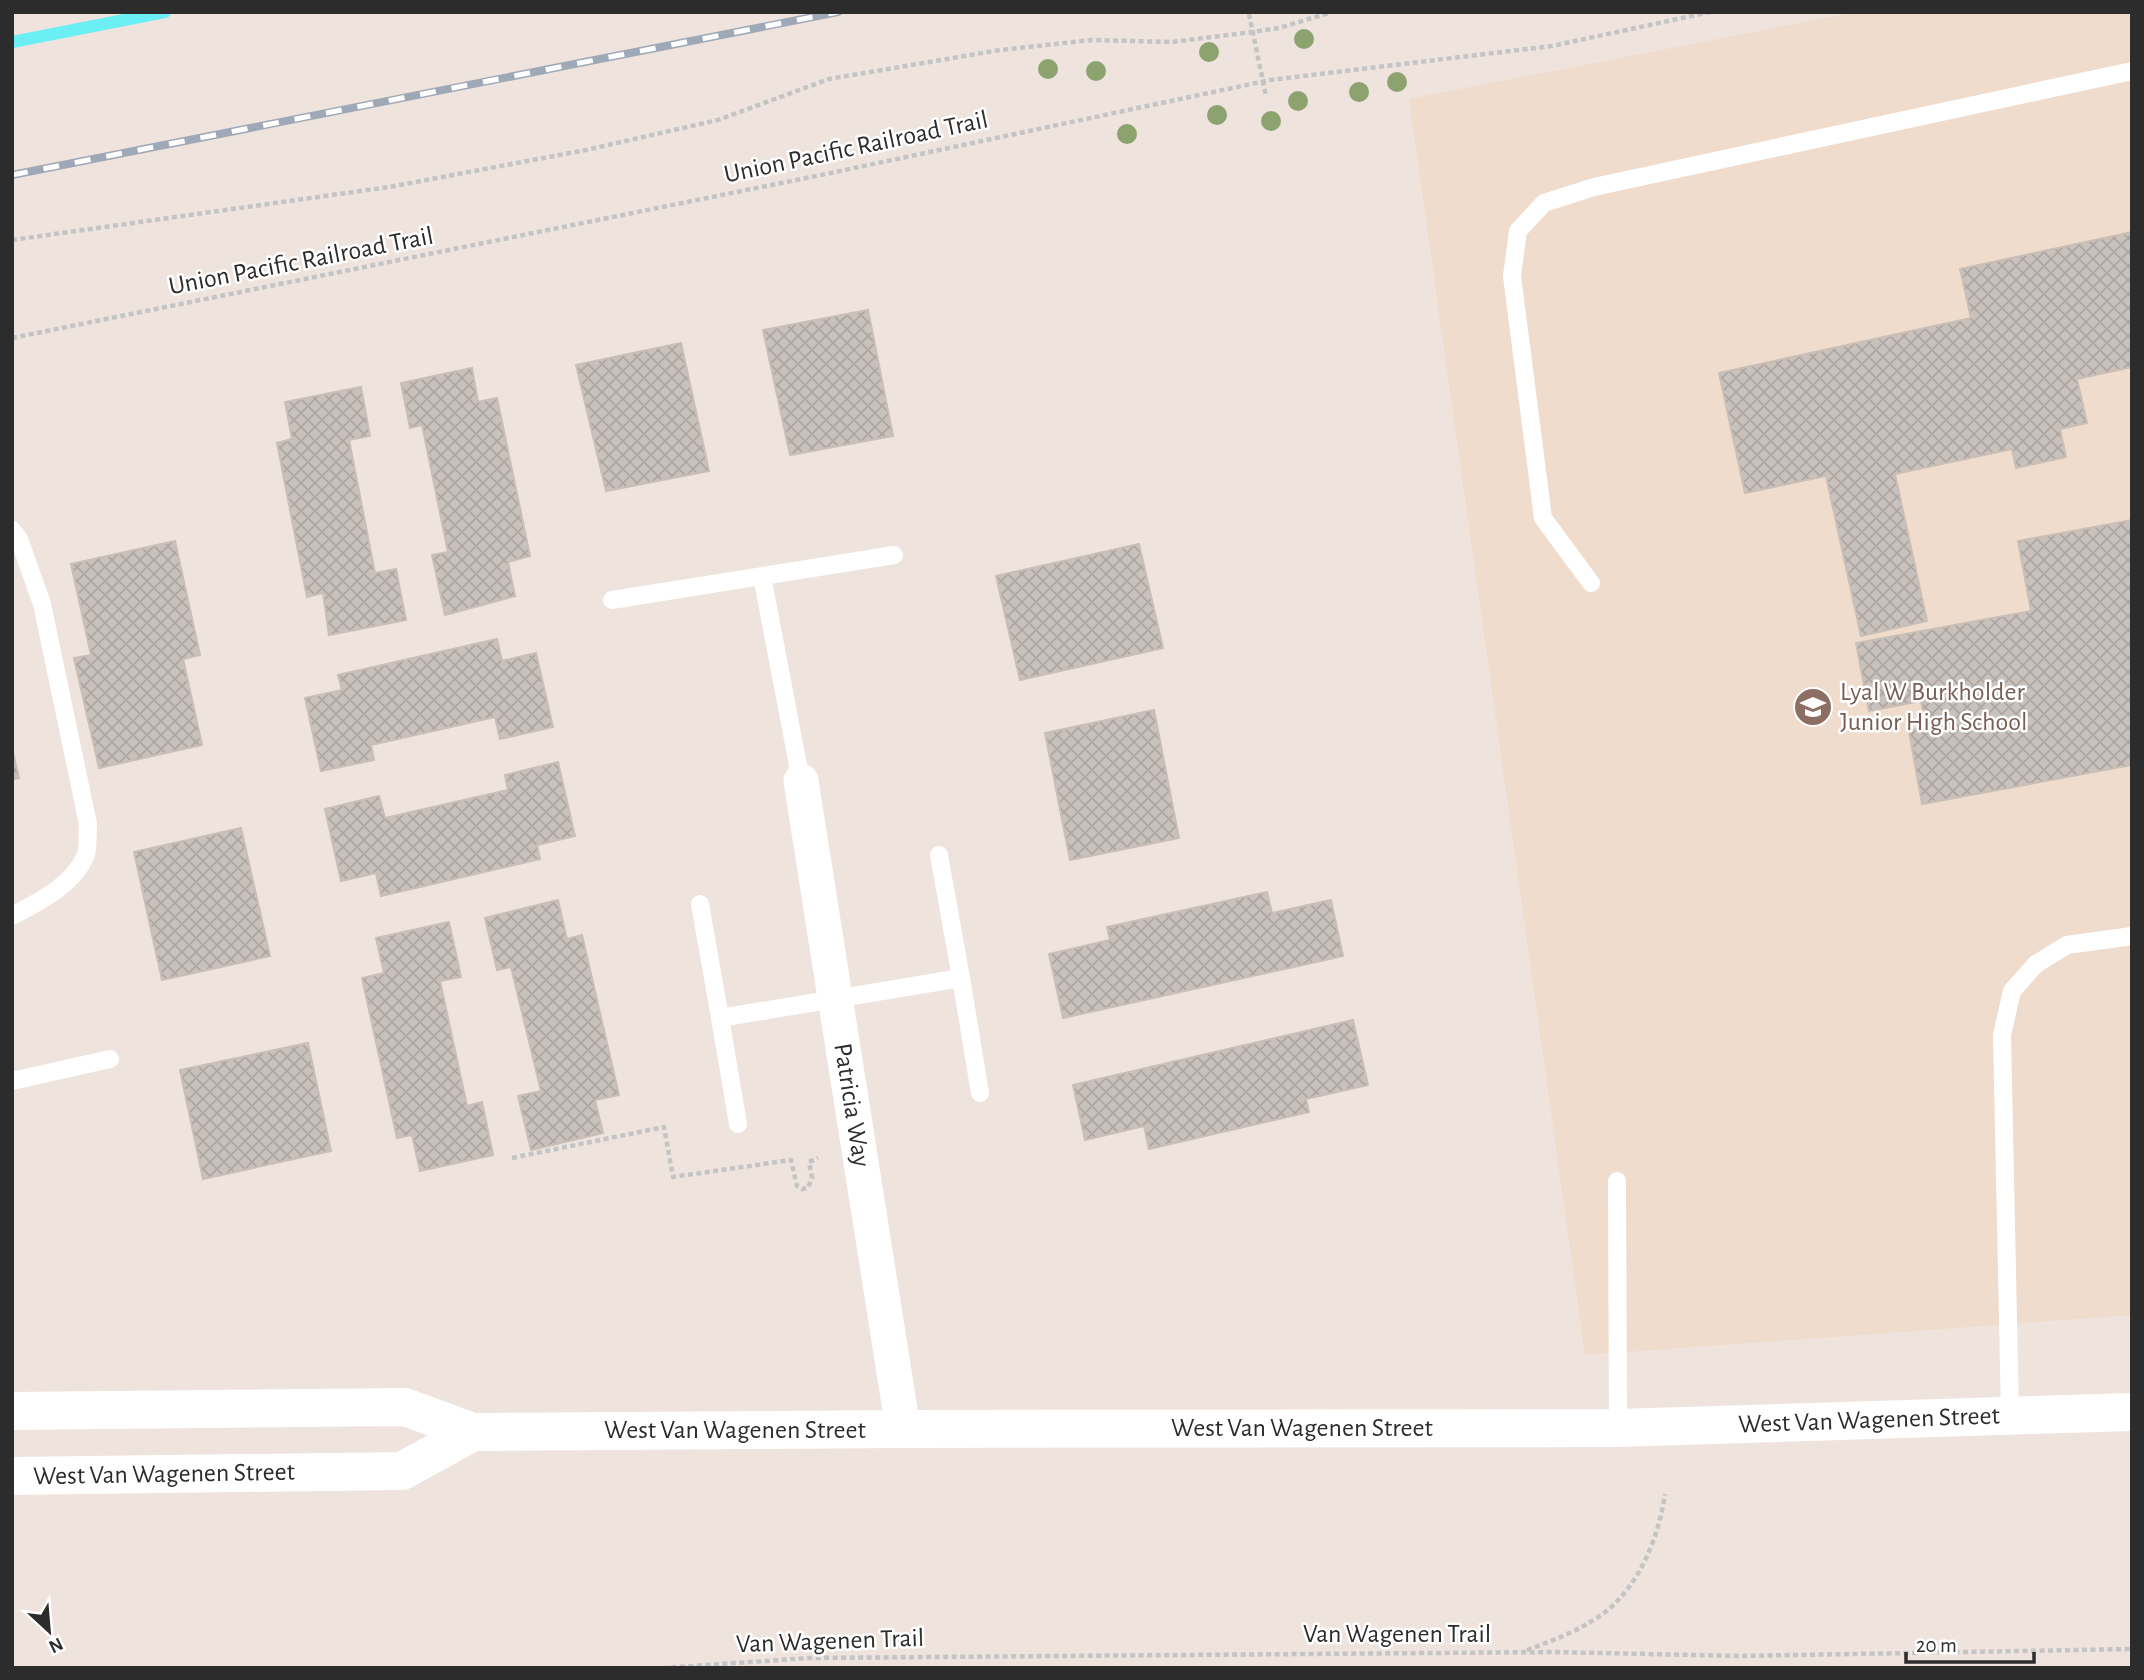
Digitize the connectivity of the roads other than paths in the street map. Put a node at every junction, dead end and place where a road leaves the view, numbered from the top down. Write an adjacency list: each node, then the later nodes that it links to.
1 (2132, 71): 5 (lane)
2 (12, 530): 10 (lane)
3 (894, 555): 4 (lane)
4 (762, 576): 6 (lane); 7 (lane)
5 (1591, 583)
6 (612, 600)
7 (801, 781): 13 (street, Patricia Way)
8 (939, 855): 12 (lane)
9 (699, 904): 14 (lane)
10 (12, 916)
11 (2132, 936): 22 (lane)
12 (961, 978): 13 (lane); 17 (lane)
13 (835, 999): 14 (lane); 24 (street, Patricia Way)
14 (720, 1018): 18 (lane)
15 (110, 1059): 16 (lane)
16 (12, 1081)
17 (979, 1093)
18 (738, 1124)
19 (1617, 1181): 23 (lane)
20 (12, 1411): 25 (main road, West Van Wagenen Street)
21 (2132, 1412): 22 (main road, West Van Wagenen Street)
22 (2010, 1415): 23 (main road, West Van Wagenen Street)
23 (1618, 1428): 24 (main road, West Van Wagenen Street)
24 (903, 1429): 25 (main road, West Van Wagenen Street)
25 (473, 1432): 26 (main road, West Van Wagenen Street)
26 (12, 1476)

